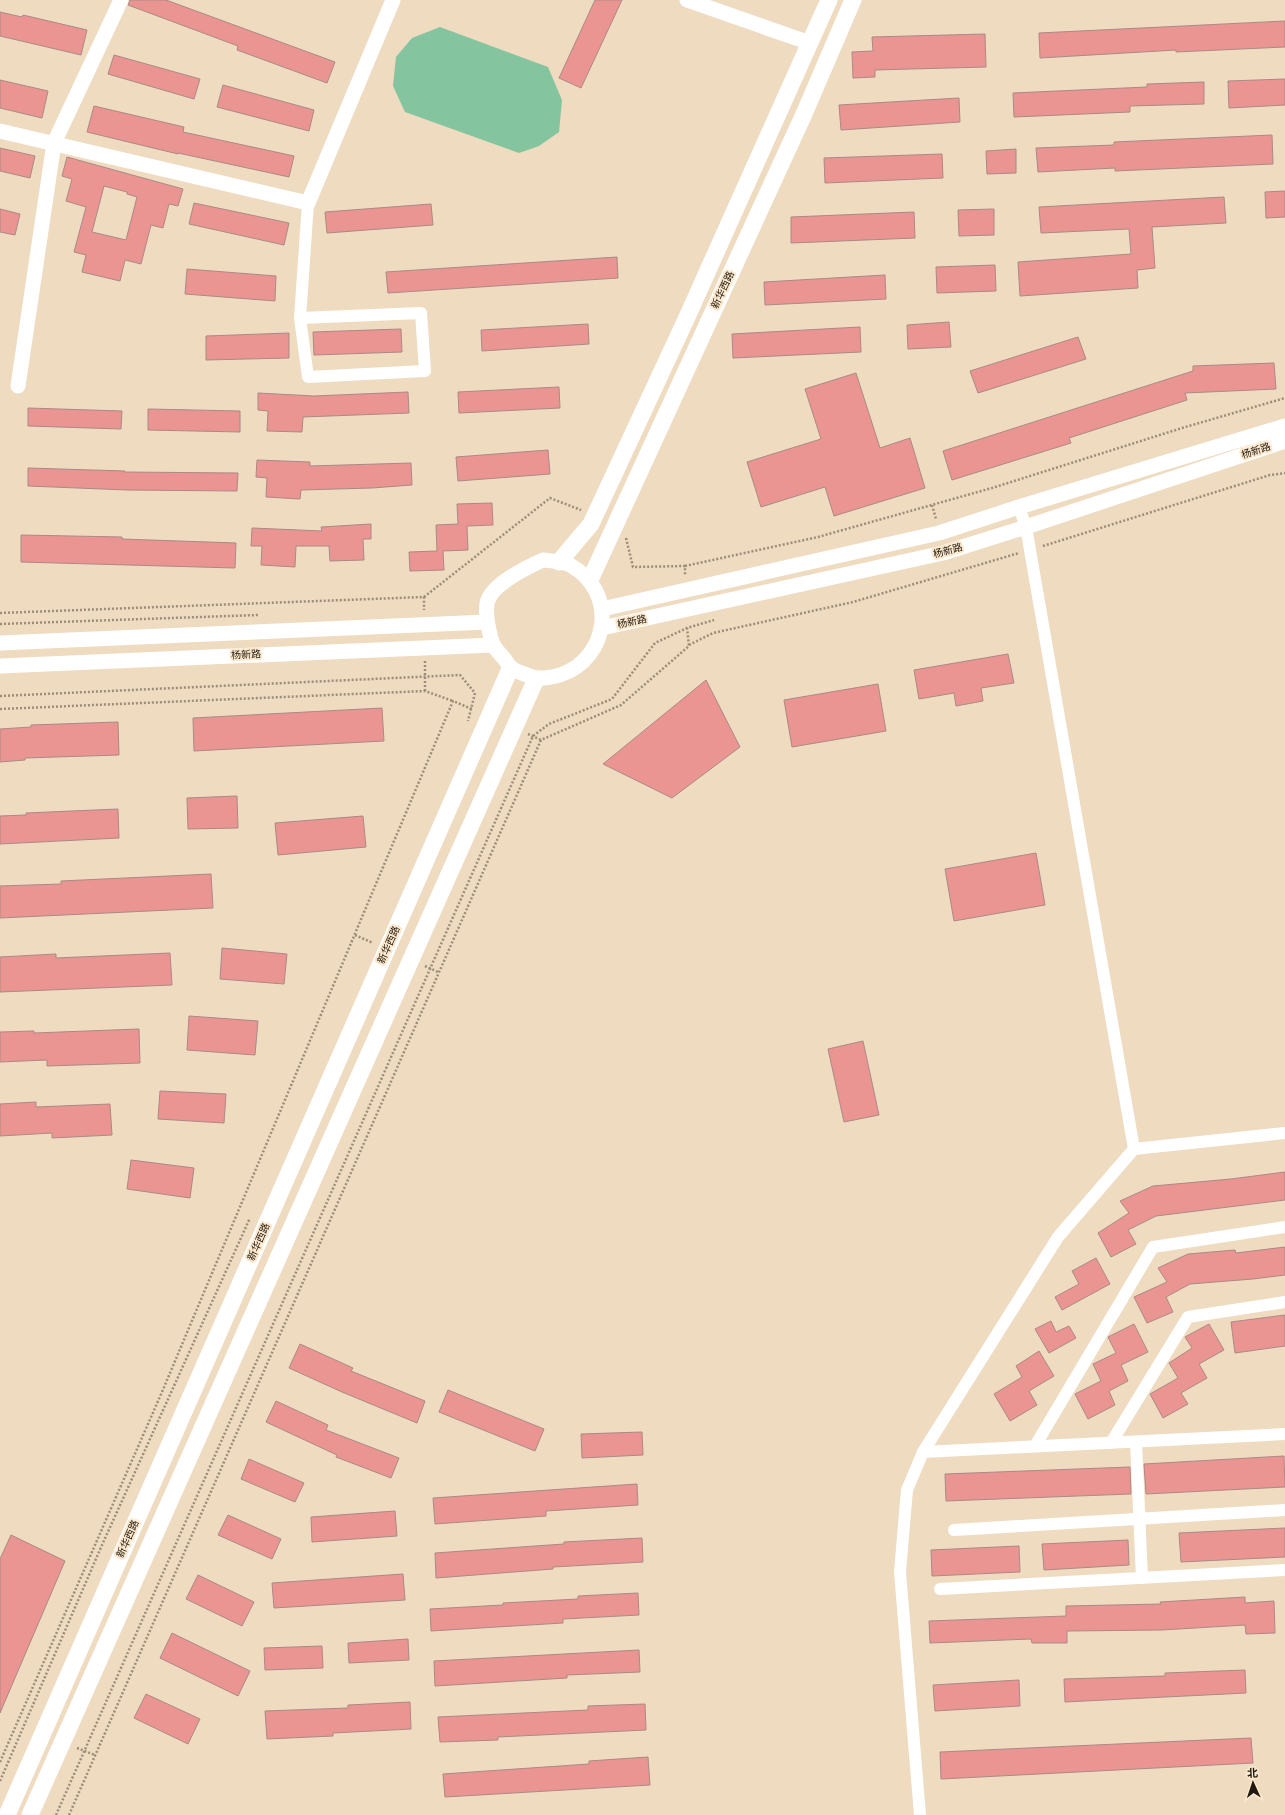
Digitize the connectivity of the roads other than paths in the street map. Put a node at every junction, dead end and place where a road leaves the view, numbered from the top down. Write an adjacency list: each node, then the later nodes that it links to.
1 (121, 0): 8 (street)
2 (393, 0): 9 (street)
3 (687, 0): 6 (street)
4 (829, 0): 6 (main road)
5 (854, 0): 17 (main road, 新华西路)
6 (810, 43): 16 (main road)
7 (0, 131): 8 (street)
8 (54, 143): 9 (street); 11 (street)
9 (308, 203): 10 (street)
10 (300, 318): 10 (street)
11 (18, 386)
12 (1285, 426): 14 (street, 杨新路)
13 (1285, 442): 15 (street, 杨新路)
14 (1019, 507): 15 (street); 18 (street, 杨新路)
15 (1026, 527): 20 (street, 杨新路); 27 (street)
16 (559, 562): 17 (street); 19 (street)
17 (590, 580): 18 (street)
18 (602, 609): 20 (street)
19 (487, 622): 21 (street); 22 (street)
20 (602, 628): 25 (street)
21 (0, 643)
22 (493, 644): 23 (street, 杨新路); 24 (street)
23 (0, 666)
24 (510, 669): 25 (street); 41 (main road, 新华西路)
25 (536, 679): 42 (main road)
26 (1285, 1133): 27 (street)
27 (1134, 1149): 34 (street)
28 (1285, 1227): 33 (street)
29 (1285, 1302): 32 (street)
30 (1285, 1434): 31 (street)
31 (1136, 1442): 32 (street); 36 (street)
32 (1111, 1443): 33 (street)
33 (1035, 1446): 34 (street)
34 (923, 1452): 43 (street)
35 (1285, 1510): 36 (street)
36 (1139, 1518): 37 (street); 39 (street)
37 (954, 1530)
38 (1285, 1570): 39 (street)
39 (1142, 1578): 40 (street)
40 (940, 1590)
41 (7, 1815)
42 (30, 1815)
43 (920, 1815)

